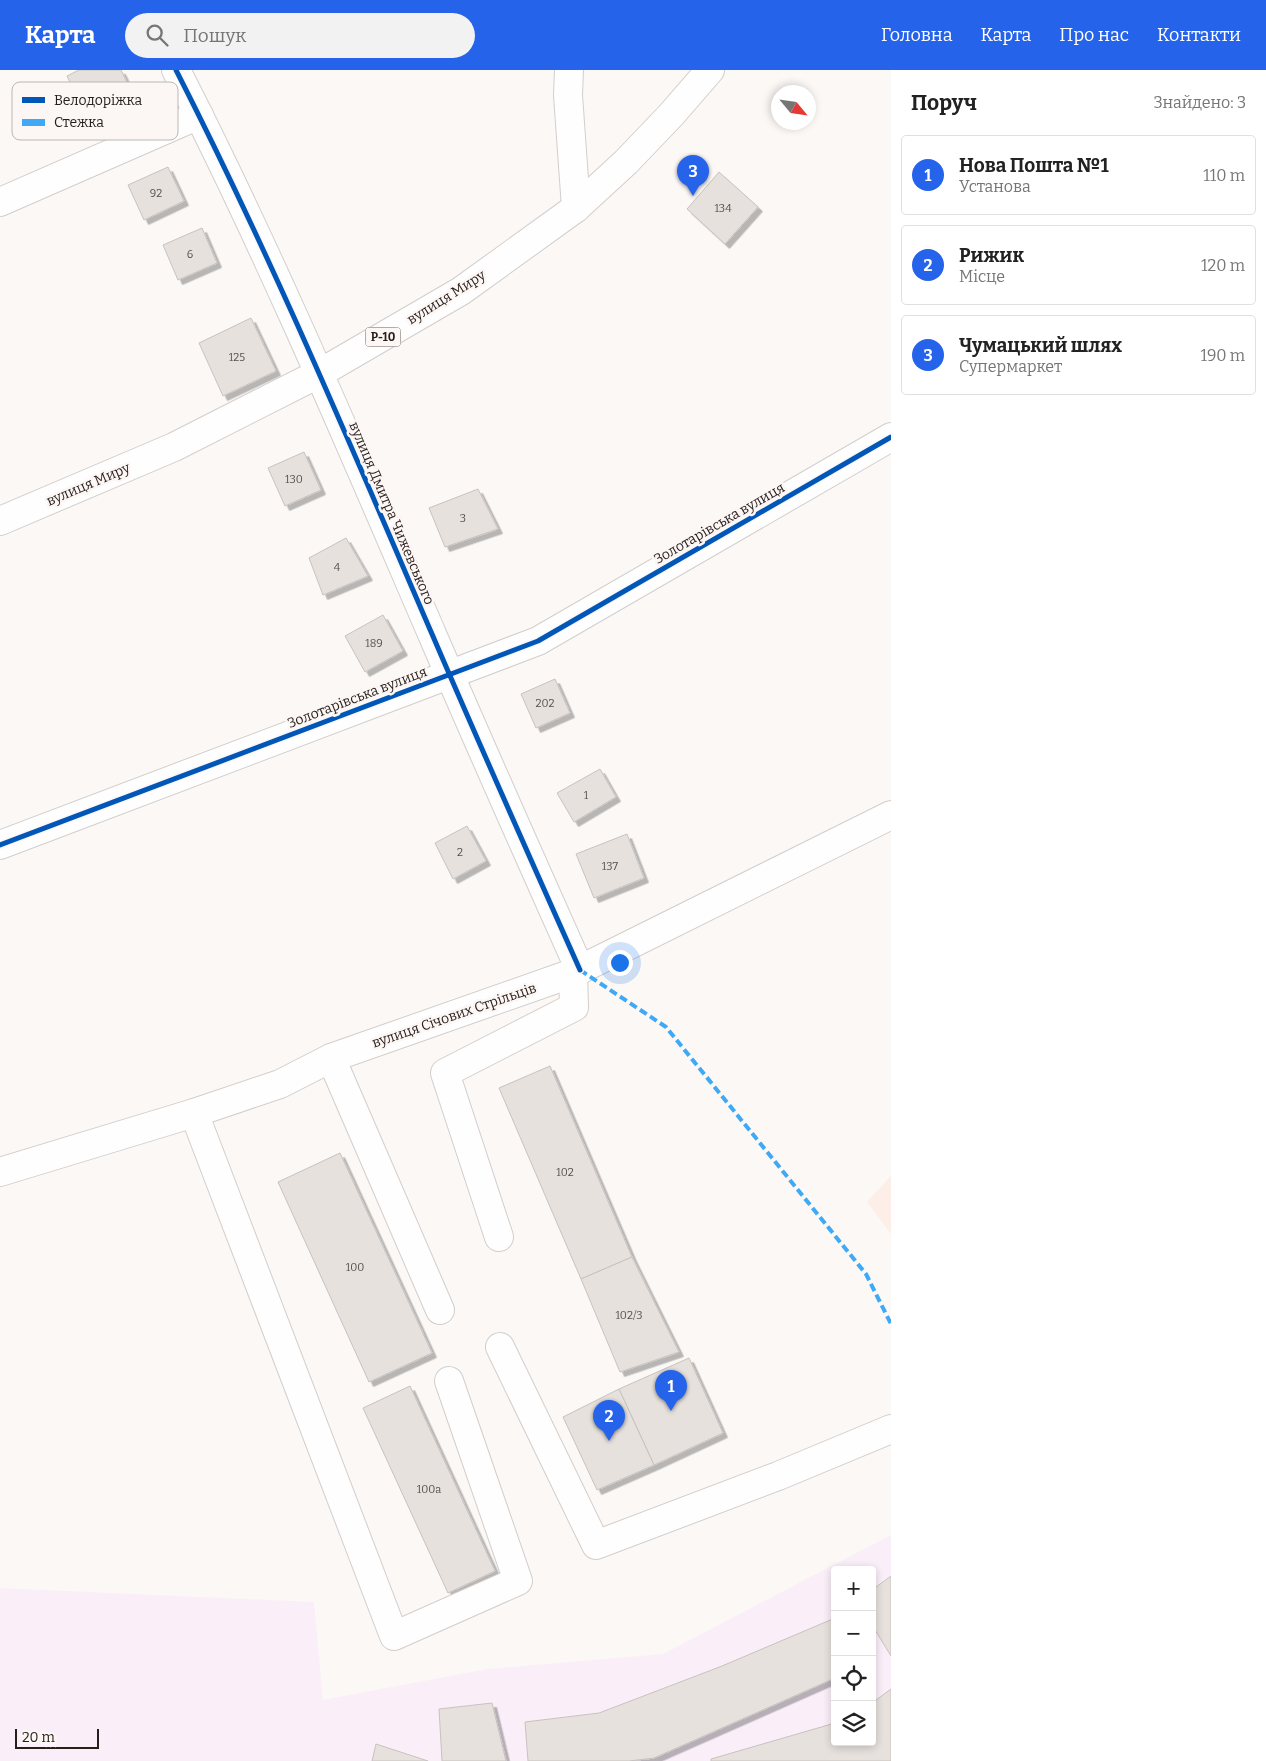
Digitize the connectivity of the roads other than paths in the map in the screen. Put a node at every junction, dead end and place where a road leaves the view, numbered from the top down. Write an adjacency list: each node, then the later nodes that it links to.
1 (176, 70): 4 (street, вулиця Дмитра Чижевського)
2 (569, 70): 8 (street)
3 (710, 70): 8 (street, вулиця Миру / Р-10)
4 (199, 115): 5 (street); 9 (street, вулиця Дмитра Чижевського)
5 (178, 124)
6 (142, 140): 7 (street)
7 (0, 202)
8 (576, 208): 9 (street, вулиця Миру / Р-10)
9 (320, 373): 11 (street, вулиця Миру / Р-10); 12 (street, вулиця Дмитра Чижевського)
10 (891, 437): 12 (street, Золотарівська вулиця)
11 (0, 521)
12 (449, 674): 14 (street, Золотарівська вулиця); 15 (street, вулиця Дмитра Чижевського)
13 (891, 815): 15 (street, вулиця Січових Стрільців)
14 (0, 845)
15 (576, 971): 16 (street, вулиця Січових Стрільців); 19 (street)
16 (331, 1058): 17 (street, вулиця Січових Стрільців); 20 (street)
17 (194, 1113): 18 (street, вулиця Січових Стрільців); 22 (street)
18 (0, 1172)
19 (498, 1236)
20 (440, 1310)
21 (500, 1347): 23 (street)
22 (450, 1381)
23 (891, 1429)

